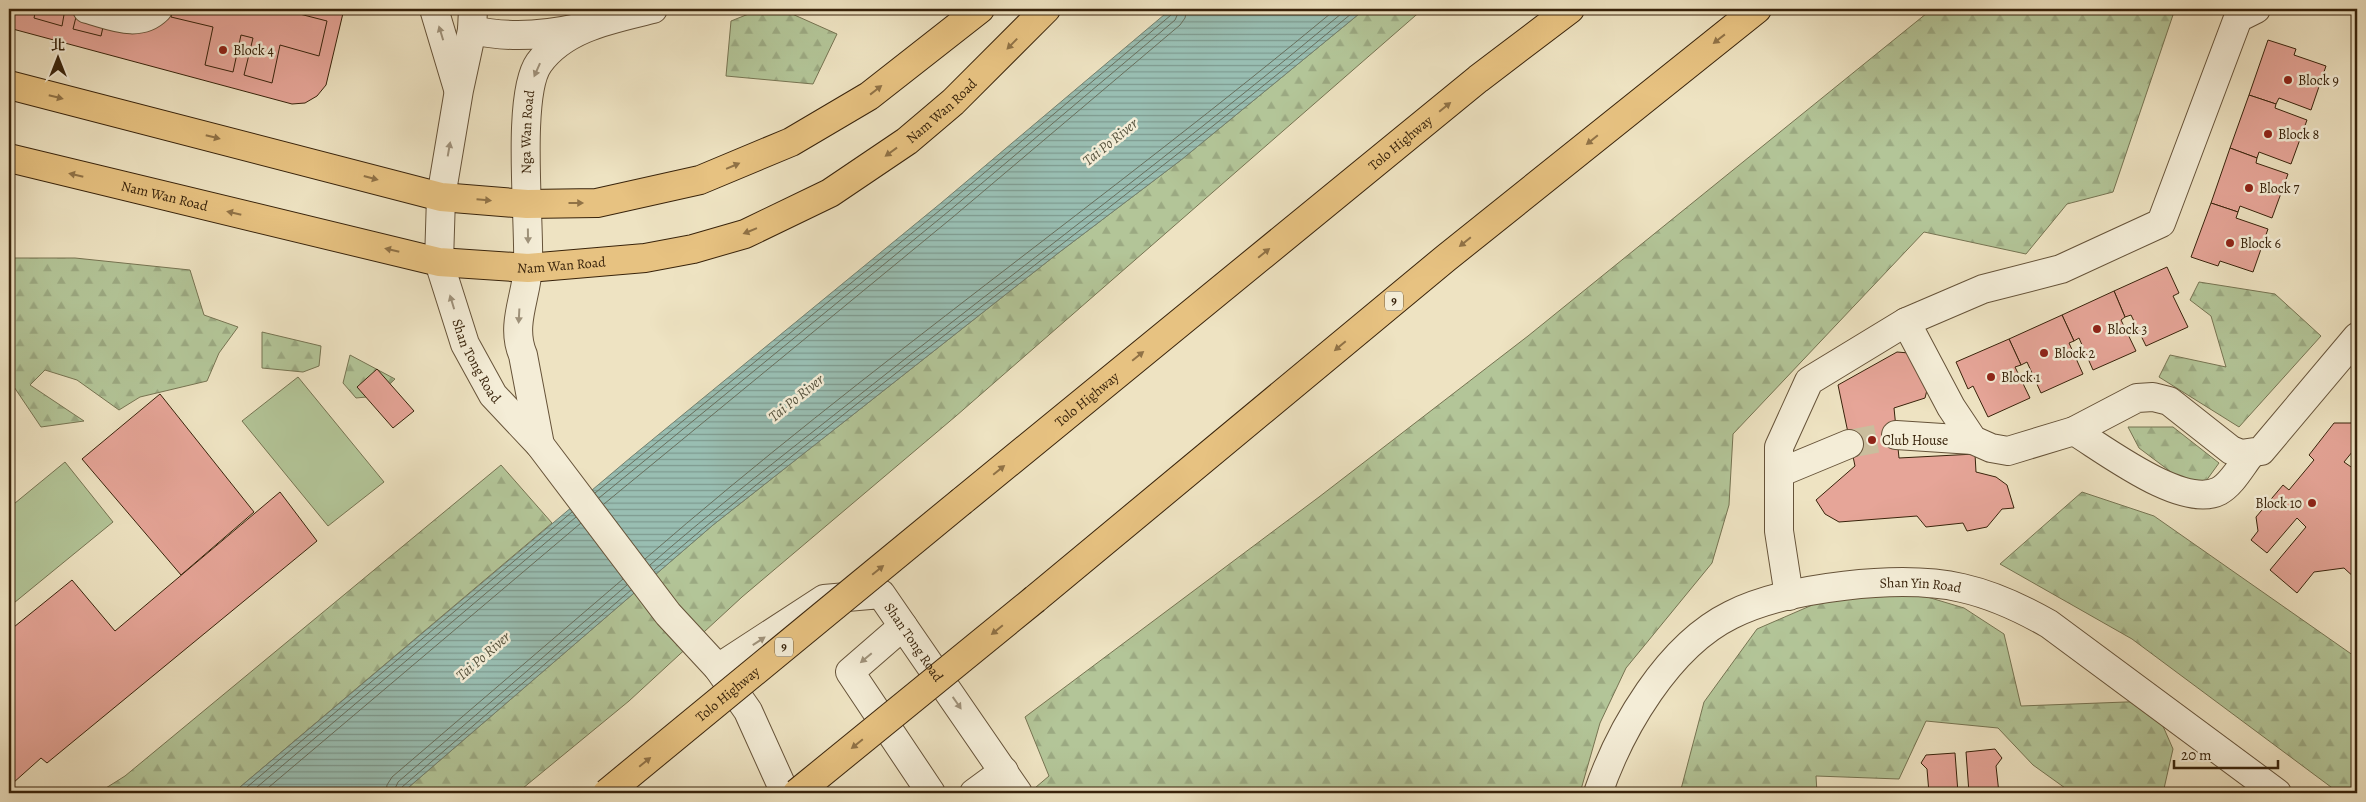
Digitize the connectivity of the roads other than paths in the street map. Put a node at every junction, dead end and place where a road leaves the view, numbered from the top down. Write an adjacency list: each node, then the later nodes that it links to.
1 (87, 9): 2 (street)
2 (158, 9)
3 (434, 9): 14 (street, one-way to 3)
4 (494, 9): 11 (street)
5 (653, 9): 12 (street, Nga Wan Road)
6 (980, 9): 17 (main road, one-way to 6)
7 (1046, 9): 19 (main road, Nam Wan Road, one-way to 19)
8 (1570, 9): 33 (main road, Tolo Highway / 9, one-way to 8, bridge)
9 (1757, 9): 35 (main road, 9, one-way to 35, bridge)
10 (2256, 9): 20 (street)
11 (473, 19): 12 (street, Nga Wan Road); 14 (street)
12 (591, 25): 17 (street, Nga Wan Road, one-way to 17)
13 (9, 85): 16 (main road, one-way to 16)
14 (459, 90): 16 (street, one-way to 14)
15 (9, 158): 18 (main road, Nam Wan Road, one-way to 15)
16 (441, 197): 17 (main road, one-way to 17); 18 (street)
17 (527, 204): 19 (street, Nga Wan Road, one-way to 19)
18 (439, 262): 19 (main road, Nam Wan Road); 26 (street, Shan Tong Road, one-way to 18)
19 (528, 268): 26 (street, Shan Tong Road, one-way to 26)
20 (1906, 322): 24 (street); 28 (street)
21 (2357, 336): 27 (street)
22 (2074, 431): 24 (street); 27 (street); 27 (street)
23 (1896, 435): 24 (street)
24 (1973, 440)
25 (1849, 444): 28 (street)
26 (540, 445): 31 (street, Shan Tong Road)
27 (2251, 454)
28 (1780, 472): 29 (street)
29 (1788, 596): 38 (street, Shan Yin Road); 39 (street, Shan Yin Road)
30 (904, 626): 31 (street, Shan Tong Road, one-way to 30); 32 (street, Shan Tong Road, one-way to 32); 36 (street, one-way to 36)
31 (718, 668): 34 (street, Shan Tong Road)
32 (1011, 782): 37 (street)
33 (607, 793)
34 (785, 793)
35 (796, 793)
36 (931, 793)
37 (974, 793)
38 (1598, 793)
39 (2277, 793)

